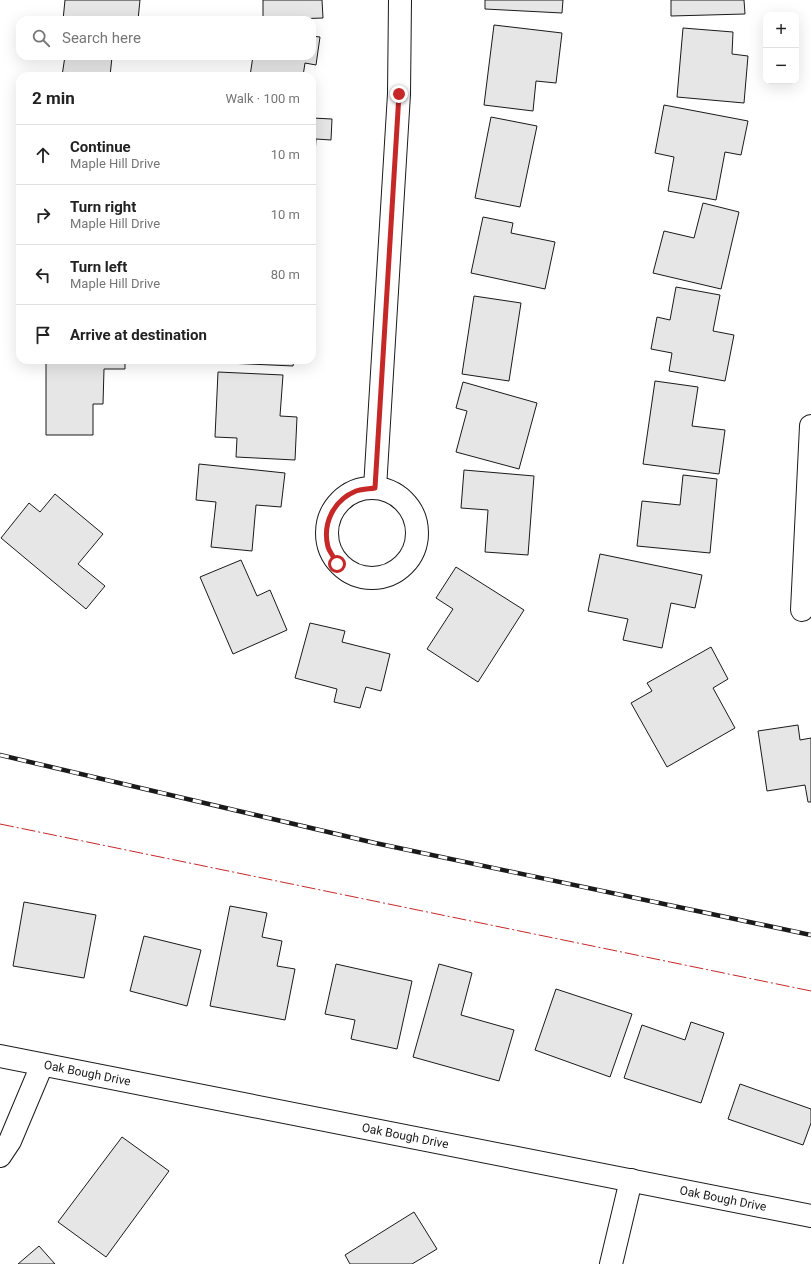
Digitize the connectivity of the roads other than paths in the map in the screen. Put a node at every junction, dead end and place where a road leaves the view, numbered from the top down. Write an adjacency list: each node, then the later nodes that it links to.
1 (400, 0): 3 (street)
2 (811, 426): 4 (street)
3 (375, 488): 3 (street)
4 (802, 610)
5 (0, 1056): 6 (street, Oak Bough Drive)
6 (42, 1065): 7 (street); 8 (street, Oak Bough Drive)
7 (0, 1156)
8 (631, 1180): 9 (street, Oak Bough Drive); 10 (street)
9 (811, 1216)
10 (610, 1264)

